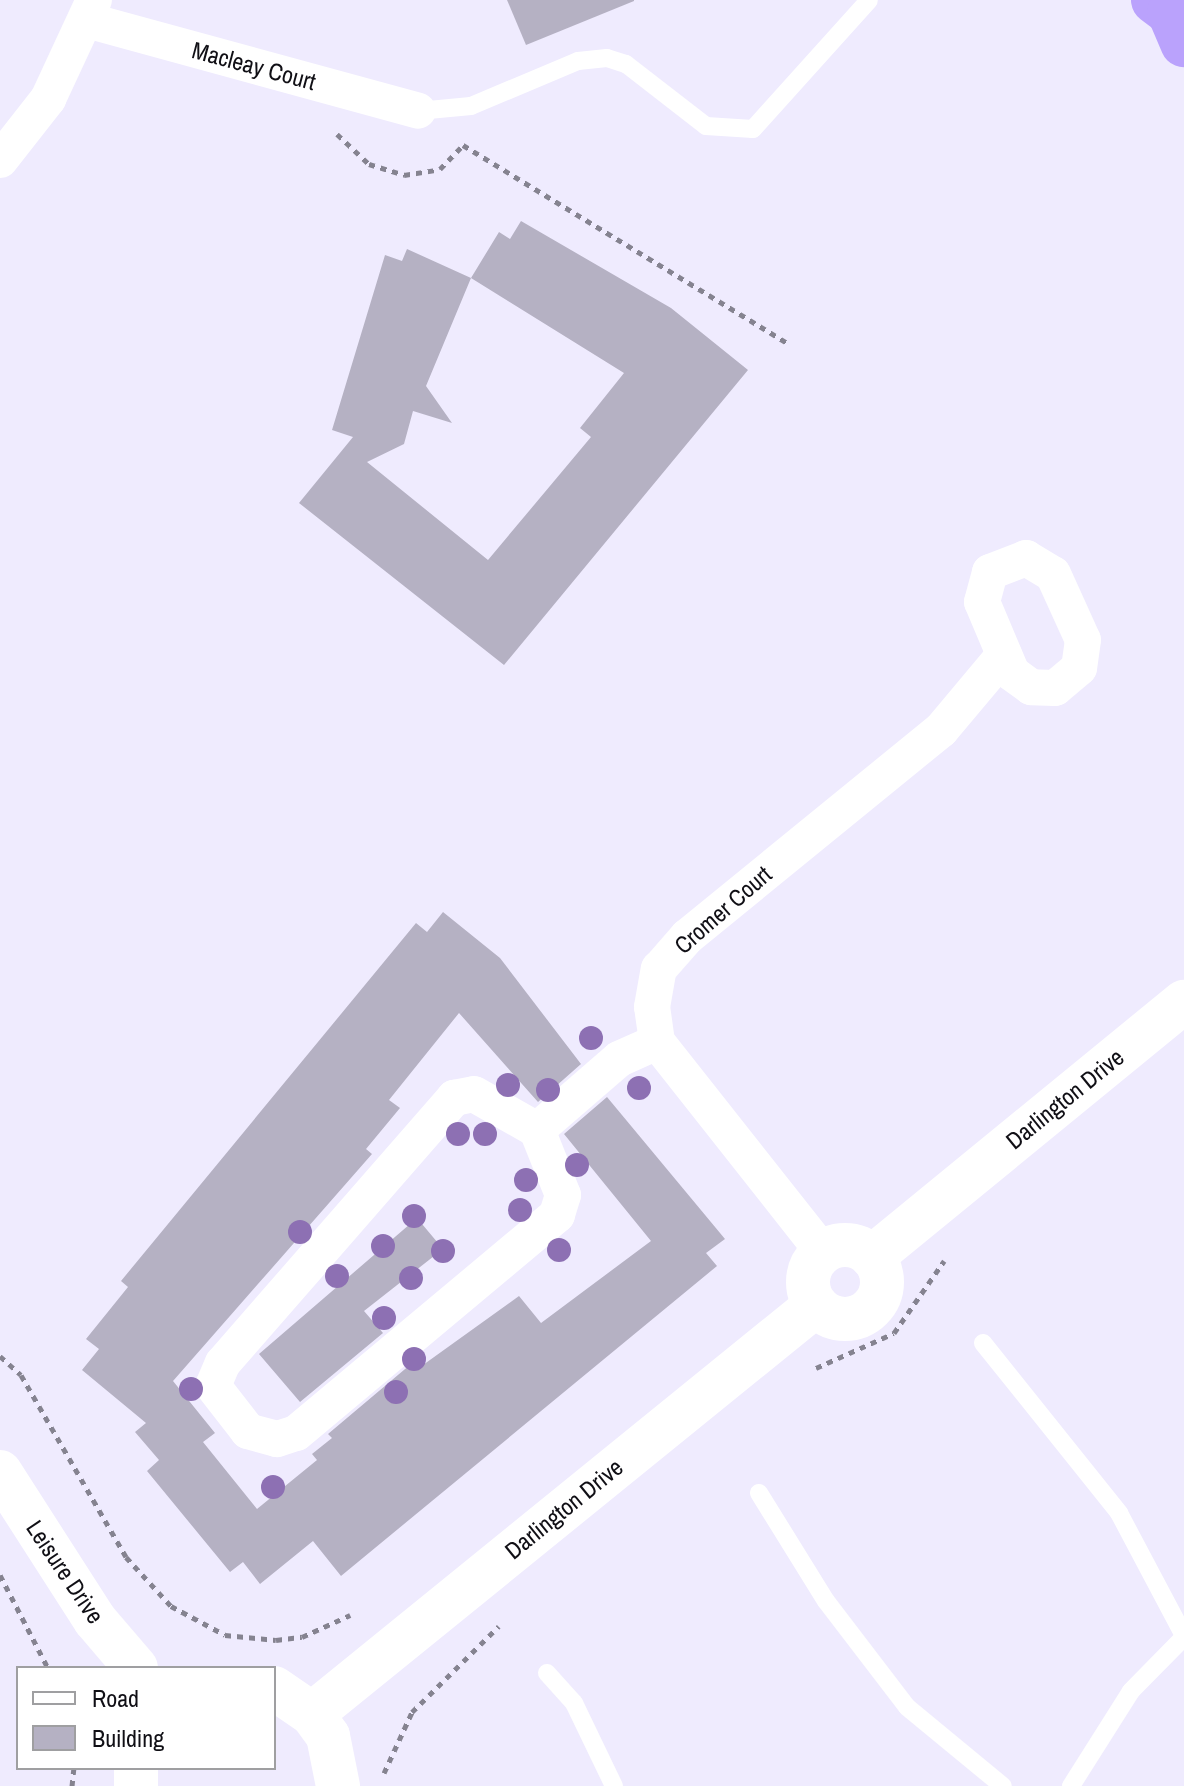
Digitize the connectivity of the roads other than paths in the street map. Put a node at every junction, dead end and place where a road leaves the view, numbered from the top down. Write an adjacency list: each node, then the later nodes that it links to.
1 (869, 0): 3 (lane)
2 (92, 10): 3 (street, Macleay Court); 4 (street)
3 (418, 111)
4 (0, 160)
5 (1004, 655): 7 (street, Cromer Court)
6 (1184, 1002): 10 (street, Darlington Drive)
7 (657, 1042): 8 (street); 9 (street)
8 (537, 1130): 8 (street)
9 (823, 1252): 10 (street); 11 (street)
10 (872, 1257): 11 (street)
11 (816, 1305): 19 (street, Darlington Drive)
12 (983, 1343): 15 (lane)
13 (0, 1472): 16 (street, Leisure Drive)
14 (759, 1493): 22 (lane)
15 (1184, 1637): 23 (lane)
16 (134, 1666)
17 (547, 1673): 21 (lane)
18 (276, 1689): 19 (street)
19 (312, 1714): 20 (street)
20 (338, 1786)
21 (614, 1786)
22 (1003, 1786)
23 (1071, 1786)

